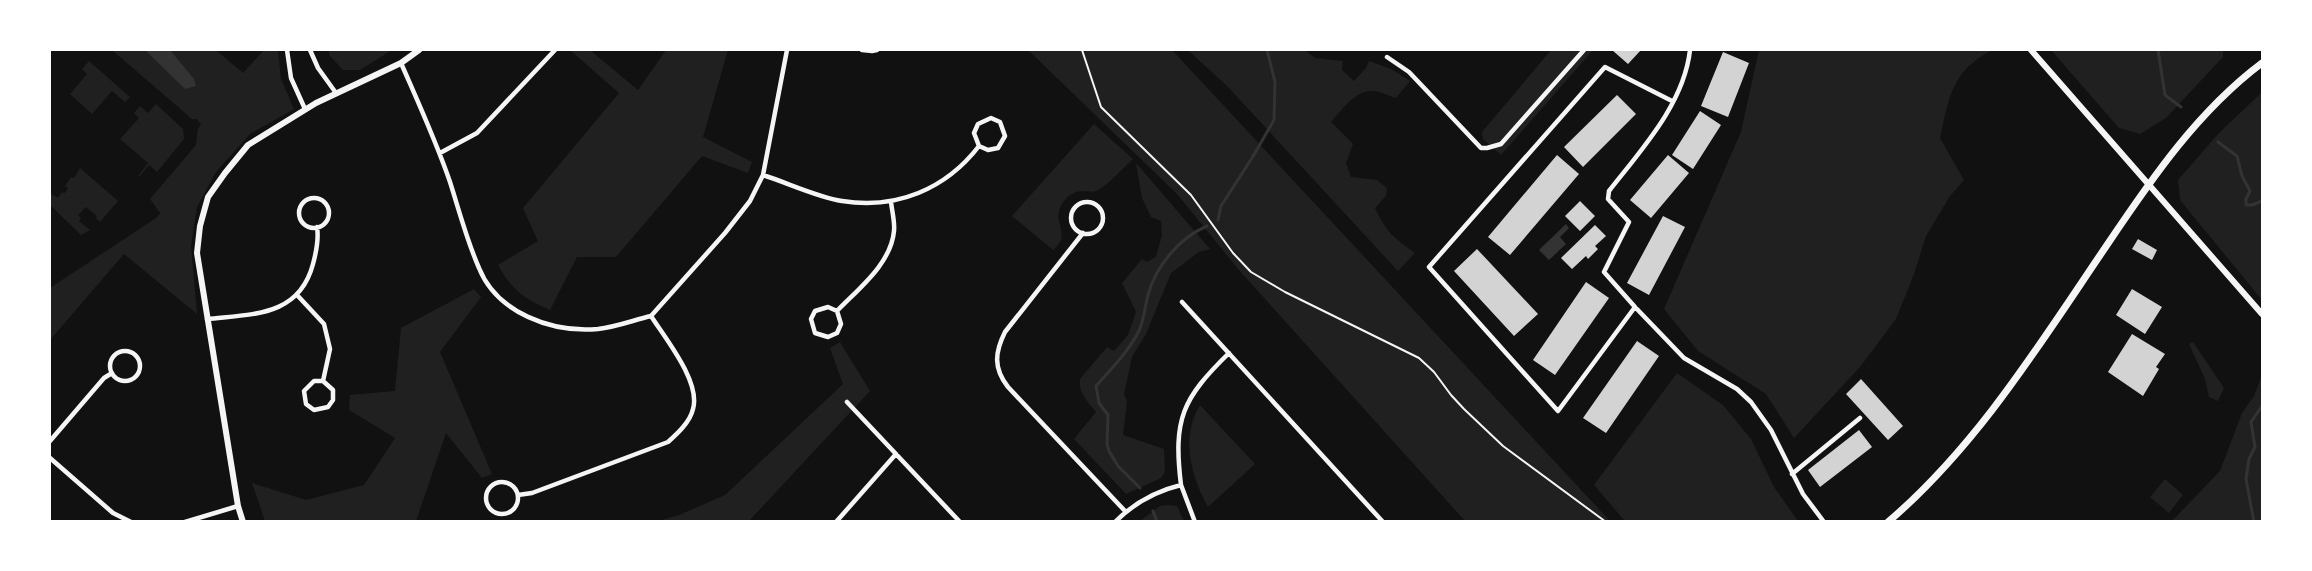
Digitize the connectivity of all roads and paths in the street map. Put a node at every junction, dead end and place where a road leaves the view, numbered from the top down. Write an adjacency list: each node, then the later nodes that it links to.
1 (287, 50): 17 (street)
2 (310, 50): 15 (street)
3 (419, 50): 13 (street)
4 (555, 50): 19 (street)
5 (788, 50): 20 (street)
6 (862, 50): 7 (street)
7 (877, 50)
8 (1082, 50): 53 (path)
9 (1584, 50): 12 (street)
10 (1690, 50): 16 (street)
11 (2031, 50): 21 (street)
12 (1387, 57)
13 (401, 63): 15 (street); 19 (street)
14 (2262, 63): 21 (main road)
15 (336, 93): 17 (street)
16 (1672, 101): 27 (street); 27 (street)
17 (305, 109): 31 (street)
18 (979, 146): 18 (street); 22 (street)
19 (440, 153): 30 (street)
20 (763, 175): 22 (street); 30 (street)
21 (2149, 183): 29 (street); 55 (main road)
22 (891, 202): 28 (street)
23 (317, 227): 23 (street); 25 (street)
24 (1083, 233): 24 (street); 44 (street)
25 (298, 296): 31 (street); 34 (street)
26 (1182, 302): 32 (street)
27 (1635, 307): 40 (street)
28 (837, 311): 28 (street)
29 (2262, 314)
30 (651, 316): 42 (street)
31 (207, 319): 43 (street)
32 (1229, 353): 41 (street); 52 (street)
33 (112, 373): 33 (street); 37 (street)
34 (323, 381): 34 (street)
35 (847, 402): 38 (street)
36 (1860, 418): 40 (street)
37 (50, 441)
38 (896, 454): 48 (street); 49 (street)
39 (50, 458): 45 (street)
40 (1792, 474): 54 (street)
41 (1181, 485): 44 (street); 51 (street)
42 (518, 495): 42 (street)
43 (238, 506): 46 (street); 47 (street)
44 (1125, 511): 50 (street)
45 (131, 522)
46 (185, 522)
47 (243, 522)
48 (836, 522)
49 (960, 522)
50 (1115, 522)
51 (1195, 522)
52 (1383, 522)
53 (1606, 522)
54 (1824, 522)
55 (1888, 522)

